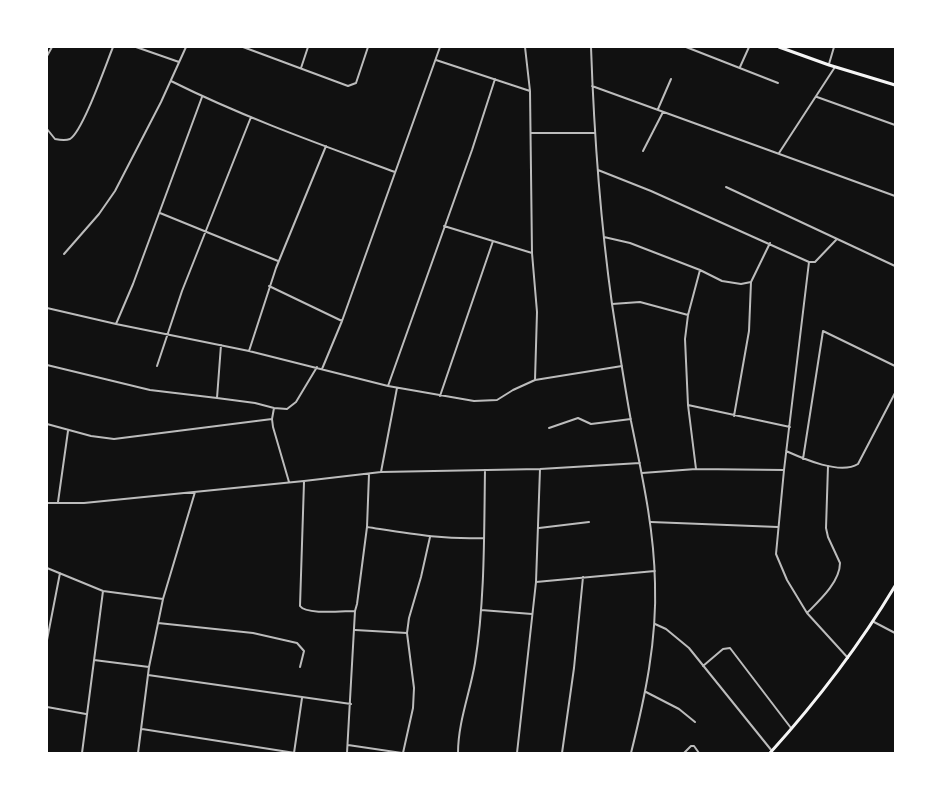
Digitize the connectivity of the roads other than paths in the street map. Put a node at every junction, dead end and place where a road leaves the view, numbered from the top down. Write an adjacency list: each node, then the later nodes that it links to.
1 (52, 47): 16 (street)
2 (113, 47): 36 (street)
3 (136, 47): 18 (street)
4 (186, 47): 18 (street)
5 (243, 47): 15 (street)
6 (308, 47): 22 (street)
7 (368, 47): 22 (street)
8 (440, 47): 17 (street)
9 (525, 47): 29 (street)
10 (591, 47): 28 (street)
11 (686, 47): 20 (street)
12 (749, 47): 20 (street)
13 (779, 47): 19 (main road)
14 (834, 47): 19 (street)
15 (249, 48): 22 (street)
16 (47, 56)
17 (436, 60): 23 (street); 43 (street)
18 (179, 62): 25 (street)
19 (829, 65): 21 (main road)
20 (740, 67): 26 (street)
21 (834, 67): 27 (main road); 31 (street)
22 (301, 68)
23 (495, 79): 29 (street); 47 (street)
24 (671, 79): 32 (street)
25 (171, 81): 30 (street); 54 (street)
26 (778, 83)
27 (895, 85)
28 (592, 86): 32 (street); 38 (street)
29 (530, 91): 37 (street)
30 (202, 97): 34 (street); 46 (street)
31 (817, 97): 35 (street); 41 (street)
32 (658, 110): 33 (street)
33 (664, 111): 40 (street); 41 (street)
34 (251, 117): 39 (street); 48 (street)
35 (895, 125)
36 (47, 129)
37 (531, 133): 38 (street); 53 (street)
38 (594, 133): 42 (street)
39 (326, 146): 43 (street); 55 (street)
40 (643, 151)
41 (779, 154): 45 (street)
42 (598, 170): 49 (street); 52 (street)
43 (395, 172): 64 (street)
44 (726, 187): 50 (street)
45 (895, 196)
46 (160, 213): 48 (street); 65 (street)
47 (444, 226): 51 (street); 76 (street)
48 (205, 233): 55 (street); 66 (street)
49 (604, 237): 58 (street); 61 (street)
50 (836, 240): 56 (street); 57 (street)
51 (493, 242): 53 (street); 79 (street)
52 (770, 243): 56 (street); 59 (street)
53 (532, 253): 75 (street)
54 (64, 254)
55 (278, 261): 60 (street)
56 (809, 262): 87 (street)
57 (895, 266)
58 (700, 270): 59 (street); 63 (street)
59 (751, 282): 83 (street)
60 (269, 286): 64 (street); 68 (street)
61 (612, 304): 63 (street); 71 (street)
62 (47, 308): 65 (street)
63 (688, 315): 81 (street)
64 (342, 321): 74 (street)
65 (116, 324): 66 (street)
66 (168, 334): 67 (street); 70 (street)
67 (221, 345): 68 (street); 80 (street)
68 (249, 351): 73 (street)
69 (47, 365): 80 (street)
70 (157, 366)
71 (622, 366): 75 (street); 85 (street)
72 (895, 366): 91 (street)
73 (317, 367): 74 (street); 82 (street)
74 (322, 369): 76 (street)
75 (535, 380): 79 (street)
76 (388, 386): 77 (street)
77 (397, 388): 79 (street); 98 (street)
78 (895, 393): 93 (street)
79 (440, 396)
80 (217, 398): 82 (street)
81 (688, 405): 83 (street); 95 (street)
82 (274, 408): 84 (street)
83 (734, 416): 87 (street)
84 (272, 419): 89 (street); 102 (street)
85 (631, 419): 88 (street); 92 (street)
86 (47, 424): 89 (street)
87 (790, 427): 90 (street)
88 (549, 428)
89 (68, 431): 104 (street)
90 (786, 452): 91 (street); 97 (street)
91 (804, 459): 93 (street)
92 (640, 463): 94 (street); 100 (street)
93 (828, 466): 123 (street)
94 (540, 468): 96 (street); 110 (street)
95 (696, 469): 97 (street); 100 (street)
96 (485, 470): 98 (street); 112 (street)
97 (784, 470): 109 (street)
98 (381, 472): 99 (street)
99 (369, 473): 101 (street); 108 (street)
100 (642, 473): 107 (street)
101 (304, 481): 102 (street); 122 (street)
102 (290, 482): 103 (street)
103 (195, 492): 104 (street); 120 (street)
104 (58, 502): 105 (street)
105 (47, 503)
106 (589, 522): 110 (street)
107 (651, 522): 109 (street); 114 (street)
108 (367, 527): 111 (street); 122 (street)
109 (778, 527): 123 (street)
110 (539, 528): 117 (street)
111 (430, 537): 112 (street); 129 (street)
112 (484, 538): 121 (street)
113 (47, 568): 115 (street)
114 (655, 571): 116 (street); 127 (street)
115 (60, 572): 119 (street); 131 (street)
116 (582, 577): 117 (street); 155 (street)
117 (536, 582): 124 (street)
118 (895, 586): 125 (main road)
119 (103, 591): 120 (street); 133 (street)
120 (163, 599): 126 (street)
121 (481, 610): 124 (street); 153 (street)
122 (355, 611): 128 (street)
123 (807, 613): 132 (street)
124 (532, 614): 154 (street)
125 (874, 622): 130 (street); 132 (main road)
126 (158, 623): 135 (street); 136 (street)
127 (655, 624): 134 (street); 138 (street)
128 (355, 630): 129 (street); 140 (street)
129 (406, 633): 152 (street)
130 (895, 633)
131 (47, 640)
132 (849, 658): 144 (main road)
133 (94, 660): 135 (street); 142 (street)
134 (703, 666): 144 (street); 147 (street)
135 (149, 667): 137 (street)
136 (300, 667)
137 (148, 675): 139 (street); 145 (street)
138 (646, 692): 143 (street); 156 (street)
139 (302, 698): 140 (street); 150 (street)
140 (351, 704): 146 (street)
141 (47, 707): 142 (street)
142 (86, 714): 148 (street)
143 (695, 722)
144 (791, 728): 147 (main road)
145 (142, 729): 149 (street); 150 (street)
146 (347, 745): 151 (street); 152 (street)
147 (771, 752)
148 (82, 753)
149 (138, 753)
150 (294, 753)
151 (347, 753)
152 (403, 753)
153 (458, 753)
154 (517, 753)
155 (562, 753)
156 (632, 753)
157 (684, 753): 158 (street)
158 (699, 753)

